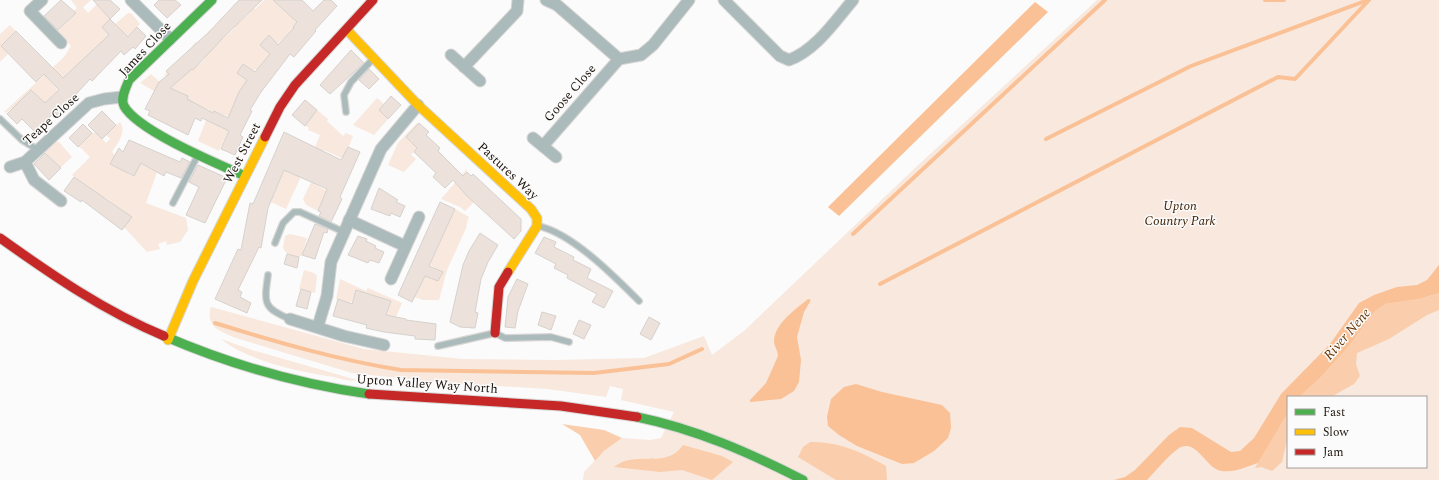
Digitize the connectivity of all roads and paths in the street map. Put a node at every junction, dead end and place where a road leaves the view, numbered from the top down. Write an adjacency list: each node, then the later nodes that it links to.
1 (42, 0): 12 (street)
2 (131, 0): 11 (street)
3 (212, 0): 11 (street, James Close)
4 (374, 0): 10 (street, West Street)
5 (518, 0): 16 (street)
6 (546, 0): 15 (street)
7 (689, 0): 15 (street)
8 (724, 0): 9 (street)
9 (853, 0)
10 (348, 30): 14 (street, Pastures Way); 29 (street, West Street)
11 (170, 39): 18 (street, James Close)
12 (61, 44)
13 (451, 55): 16 (street)
14 (374, 58): 19 (street, Pastures Way); 20 (lane)
15 (619, 59): 23 (street, Goose Close)
16 (464, 67): 17 (street)
17 (480, 81)
18 (122, 97): 24 (street, Teape Close); 25 (street, James Close)
19 (418, 105): 33 (street); 34 (street, Pastures Way)
20 (346, 112)
21 (0, 119): 24 (lane)
22 (532, 138): 23 (street)
23 (543, 146): 26 (street)
24 (38, 150): 27 (street, Teape Close)
25 (199, 153): 29 (street, James Close); 31 (lane)
26 (556, 157)
27 (25, 162): 28 (street, Teape Close); 30 (street, Teape Close)
28 (10, 167)
29 (245, 176): 45 (street, West Street)
30 (61, 201)
31 (173, 203)
32 (418, 217): 38 (street)
33 (349, 220): 35 (street); 38 (street)
34 (537, 226): 41 (lane); 44 (street)
35 (344, 232): 37 (lane); 43 (street)
36 (0, 238): 45 (street, Upton Valley Way North)
37 (275, 243)
38 (405, 246): 40 (street)
39 (268, 275): 42 (lane)
40 (391, 279)
41 (639, 301)
42 (290, 319): 43 (street)
43 (318, 326): 47 (street)
44 (495, 333): 46 (lane); 48 (lane)
45 (168, 340): 49 (street, Upton Valley Way North)
46 (569, 342)
47 (384, 345)
48 (438, 346)
49 (803, 480)

